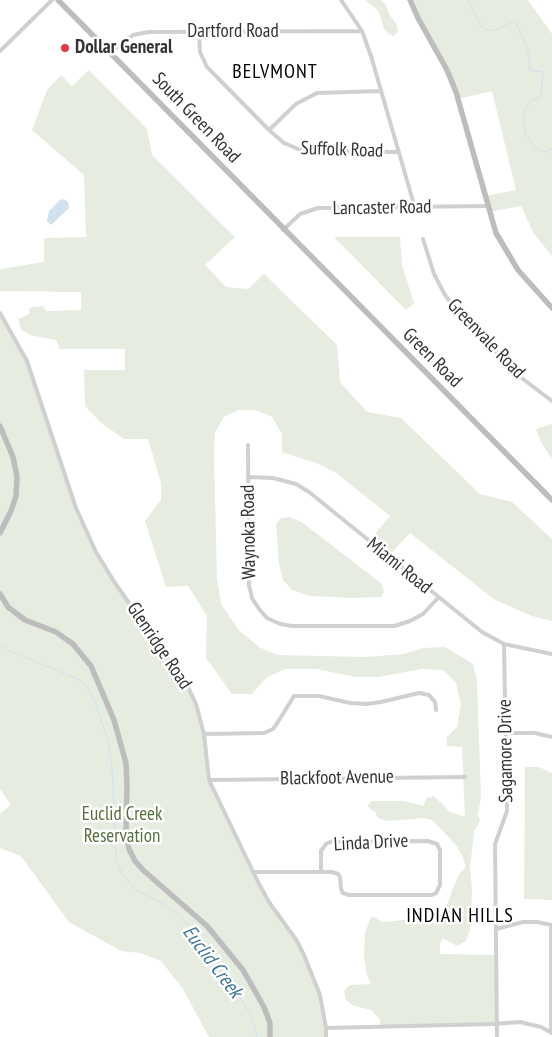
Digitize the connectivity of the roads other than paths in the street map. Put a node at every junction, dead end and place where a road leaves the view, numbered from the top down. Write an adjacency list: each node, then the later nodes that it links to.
1 (52, 0): 7 (street)
2 (58, 0): 8 (street, South Green Road)
3 (341, 0): 5 (street)
4 (410, 0): 12 (street)
5 (362, 31): 6 (street, Dartford Road); 9 (street)
6 (198, 32): 8 (street, Dartford Road); 10 (street, Suffolk Road)
7 (0, 51)
8 (111, 52): 14 (street, South Green Road)
9 (381, 91): 10 (street); 11 (street)
10 (269, 130): 11 (street, Suffolk Road)
11 (398, 152): 13 (street)
12 (488, 206): 13 (street, Lancaster Road); 17 (street)
13 (415, 208): 14 (street, Lancaster Road)
14 (283, 230): 15 (street, South Green Road)
15 (291, 237): 23 (street, Green Road)
16 (423, 239): 19 (street, Greenvale Road)
17 (552, 308)
18 (0, 313): 31 (street, Glenridge Road)
19 (552, 401)
20 (0, 426): 24 (street)
21 (248, 445): 22 (street, Waynoka Road)
22 (248, 477): 26 (street, Miami Road); 26 (street, Waynoka Road)
23 (552, 500)
24 (0, 533)
25 (0, 594): 42 (street)
26 (438, 598): 27 (street, Miami Road)
27 (504, 644): 28 (street, Miami Road); 30 (street, Sagamore Drive)
28 (552, 654)
29 (436, 710): 31 (street)
30 (506, 733): 32 (street); 38 (street, Sagamore Drive)
31 (204, 734): 34 (street, Glenridge Road)
32 (552, 736)
33 (465, 777): 34 (street, Blackfoot Avenue)
34 (209, 780): 35 (street, Glenridge Road)
35 (253, 872): 36 (street); 40 (street, Glenridge Road)
36 (320, 872): 36 (street, Linda Drive)
37 (552, 925): 38 (street); 41 (street)
38 (496, 929): 39 (street, Sagamore Drive)
39 (497, 1024): 40 (street); 41 (street); 44 (street, Sagamore Drive)
40 (326, 1028): 43 (street, Glenridge Road)
41 (552, 1033)
42 (270, 1037)
43 (326, 1037)
44 (497, 1037)

